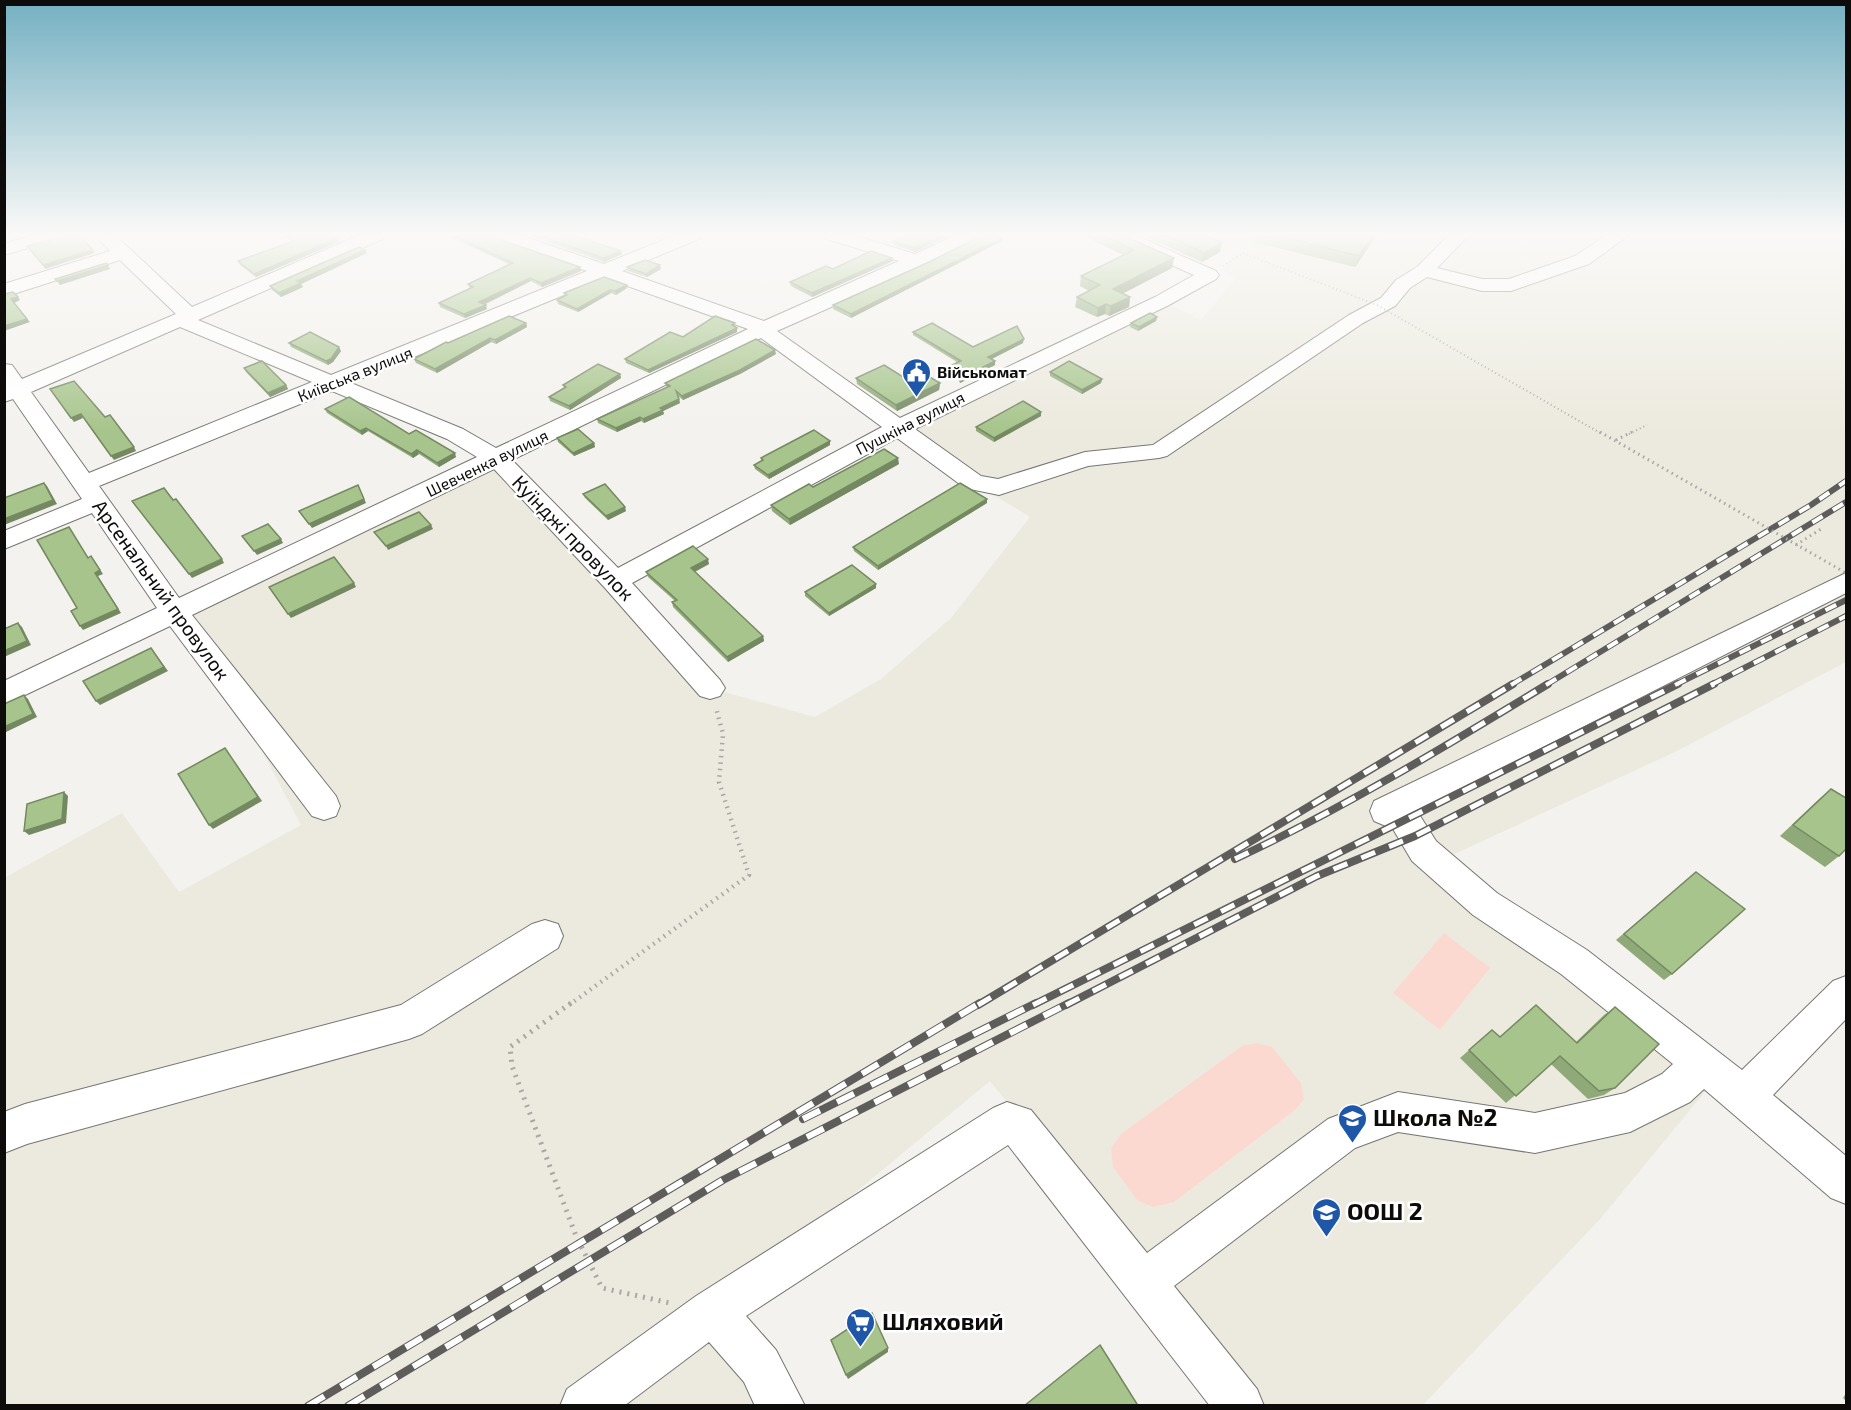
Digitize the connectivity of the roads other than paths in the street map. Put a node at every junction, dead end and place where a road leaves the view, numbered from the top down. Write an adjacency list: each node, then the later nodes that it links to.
1 (169, 301): 8 (street, Куїнджі провулок)
2 (225, 301): 8 (street)
3 (533, 301): 10 (street, Київська вулиця)
4 (688, 301): 9 (street)
5 (828, 301): 9 (street, Шевченка вулиця)
6 (1162, 301): 12 (street, Пушкіна вулиця)
7 (1390, 301): 12 (street)
8 (185, 318): 10 (street, Куїнджі провулок); 11 (street)
9 (762, 330): 12 (street); 13 (street, Шевченка вулиця)
10 (335, 383): 13 (street, Куїнджі провулок); 14 (street, Київська вулиця)
11 (9, 385): 14 (street, Арсенальний провулок)
12 (896, 429): 16 (street, Пушкіна вулиця)
13 (498, 459): 16 (street, Куїнджі провулок); 18 (street, Шевченка вулиця)
14 (90, 493): 15 (street, Київська вулиця); 18 (street, Арсенальний провулок)
15 (4, 541)
16 (615, 581): 19 (street, Куїнджі провулок)
17 (1846, 582): 24 (street)
18 (175, 612): 20 (street, Шевченка вулиця); 21 (street, Арсенальний провулок)
19 (710, 688)
20 (4, 694)
21 (324, 806)
22 (544, 936): 26 (street)
23 (1846, 994): 25 (street)
24 (1704, 1064): 25 (street); 28 (street)
25 (1744, 1096): 27 (street)
26 (4, 1133)
27 (1846, 1183)
28 (1162, 1269)
29 (712, 1312): 30 (street); 31 (street); 32 (street)
30 (584, 1406)
31 (781, 1406)
32 (1240, 1406)

